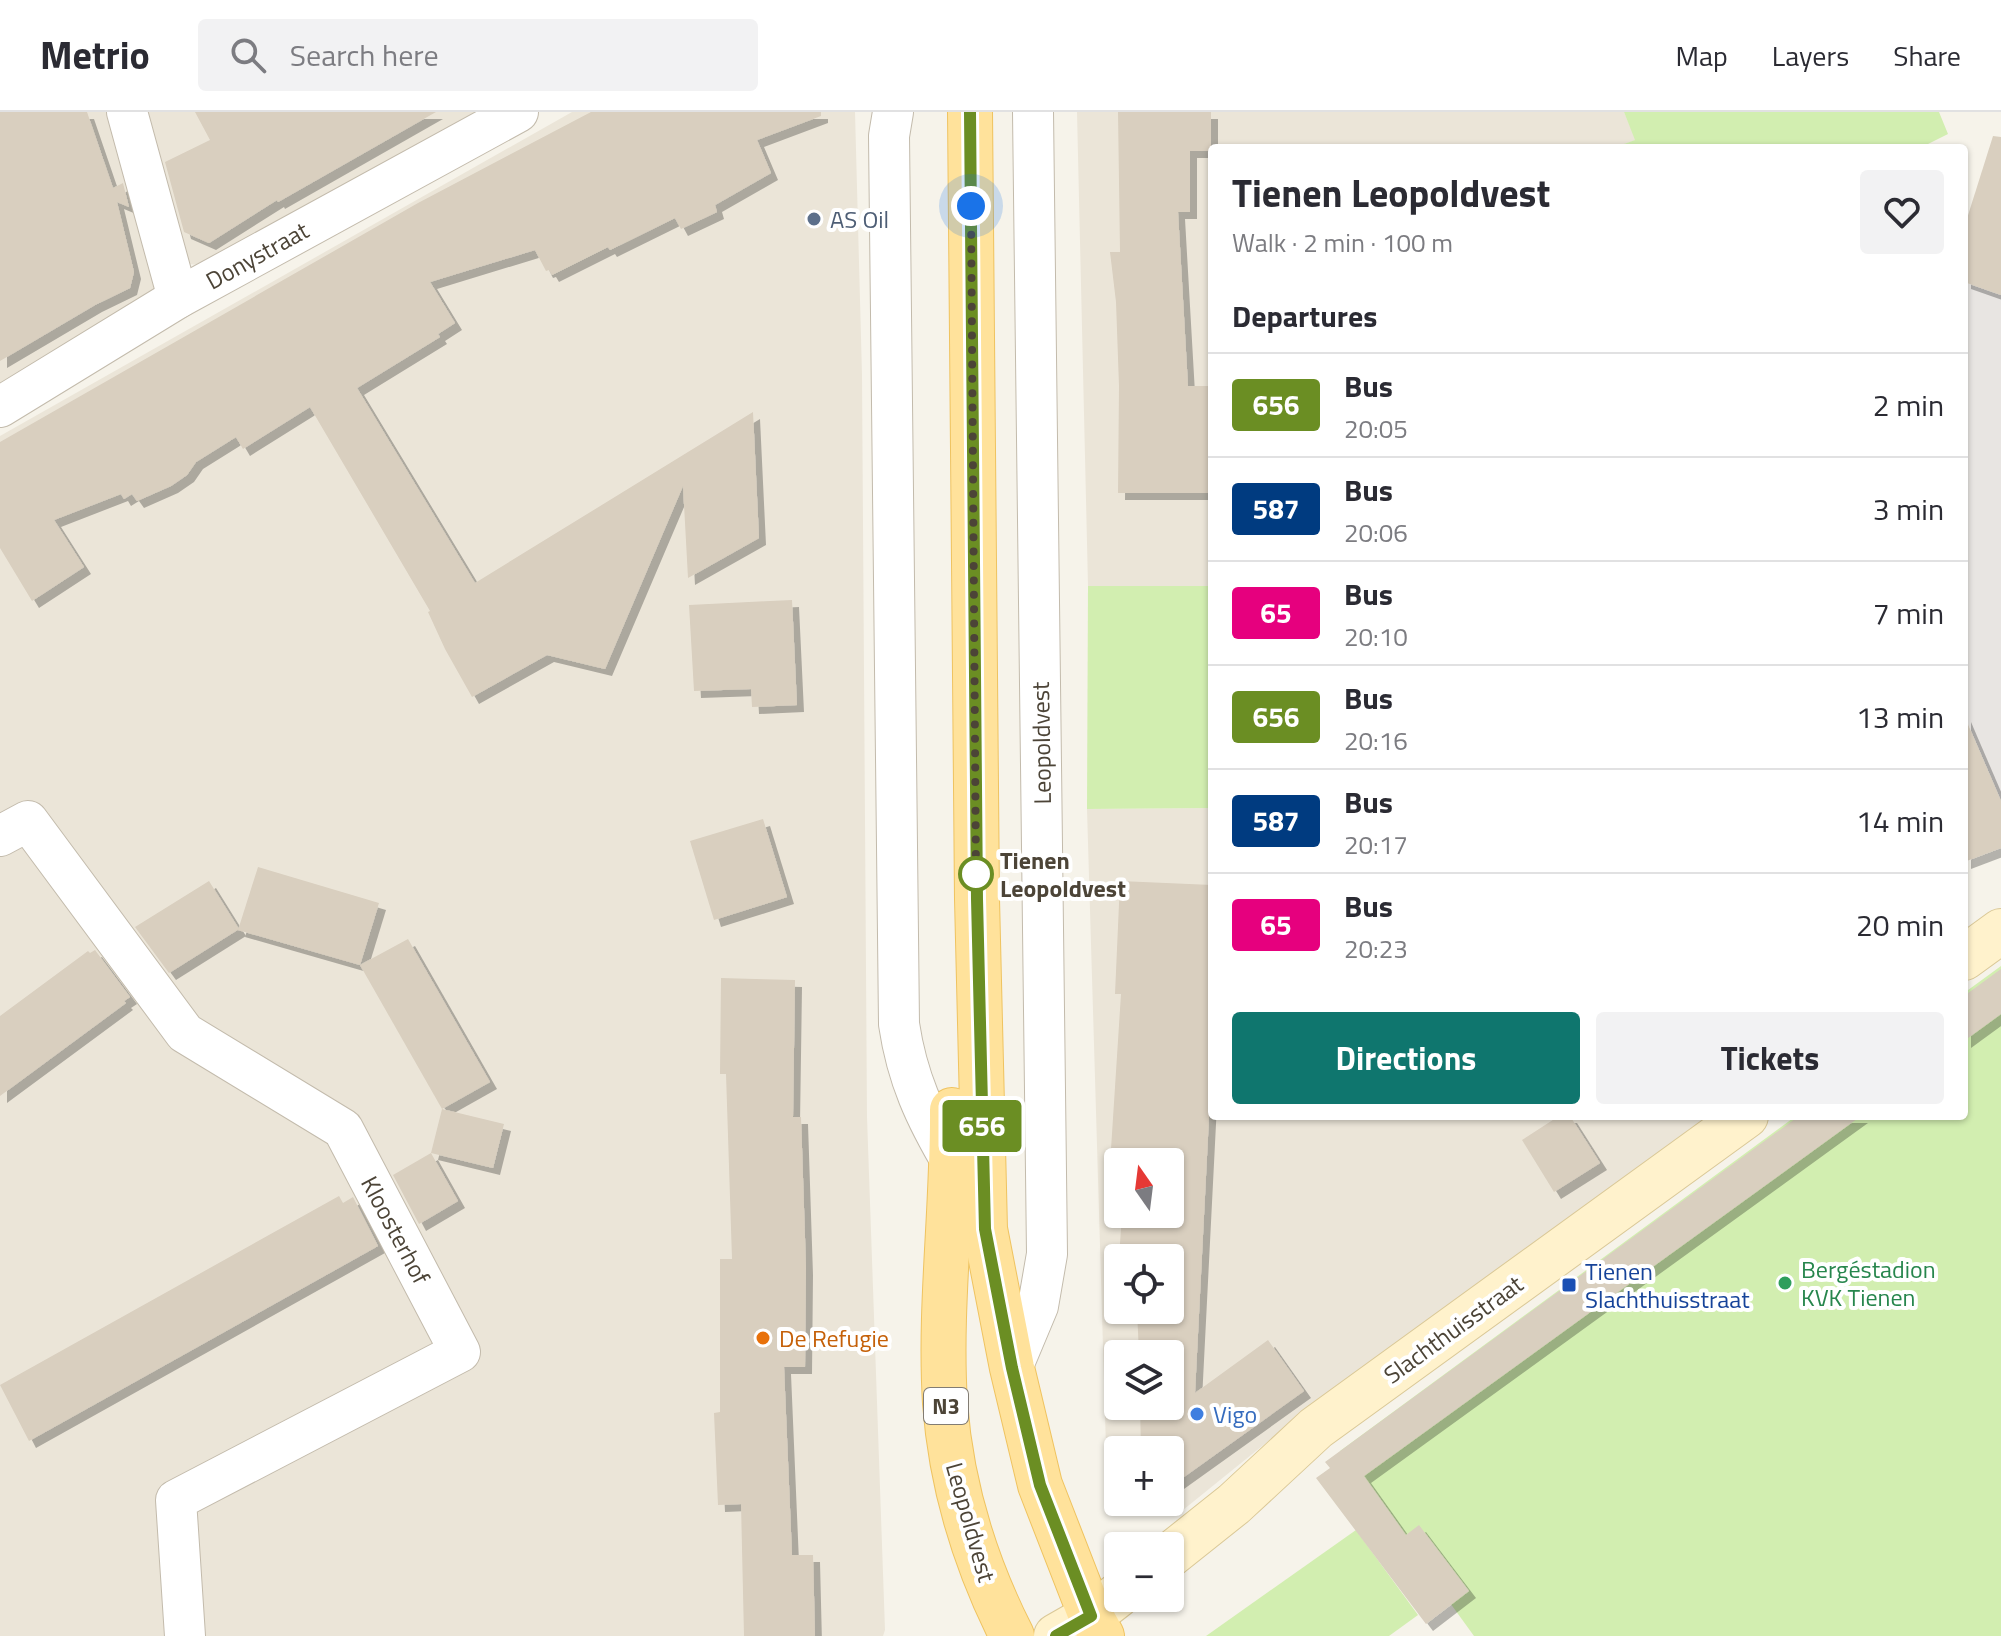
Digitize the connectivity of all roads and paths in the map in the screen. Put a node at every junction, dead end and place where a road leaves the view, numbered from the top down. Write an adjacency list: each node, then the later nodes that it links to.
1 (127, 112): 7 (street)
2 (518, 112): 7 (street, Donystraat)
3 (893, 112): 13 (street)
4 (943, 112): 13 (main road, Leopoldvest / N3)
5 (970, 112): 14 (main road)
6 (1033, 112): 14 (street, Leopoldvest)
7 (178, 298): 8 (street, Donystraat)
8 (0, 407)
9 (0, 836): 17 (street, Kloosterhof)
10 (2001, 931): 11 (street)
11 (1968, 955)
12 (1740, 1120): 15 (street, Slachthuisstraat)
13 (953, 1164): 18 (main road, Leopoldvest / N3)
14 (1012, 1368): 16 (main road)
15 (1184, 1544)
16 (1092, 1621)
17 (185, 1636)
18 (1012, 1636)

